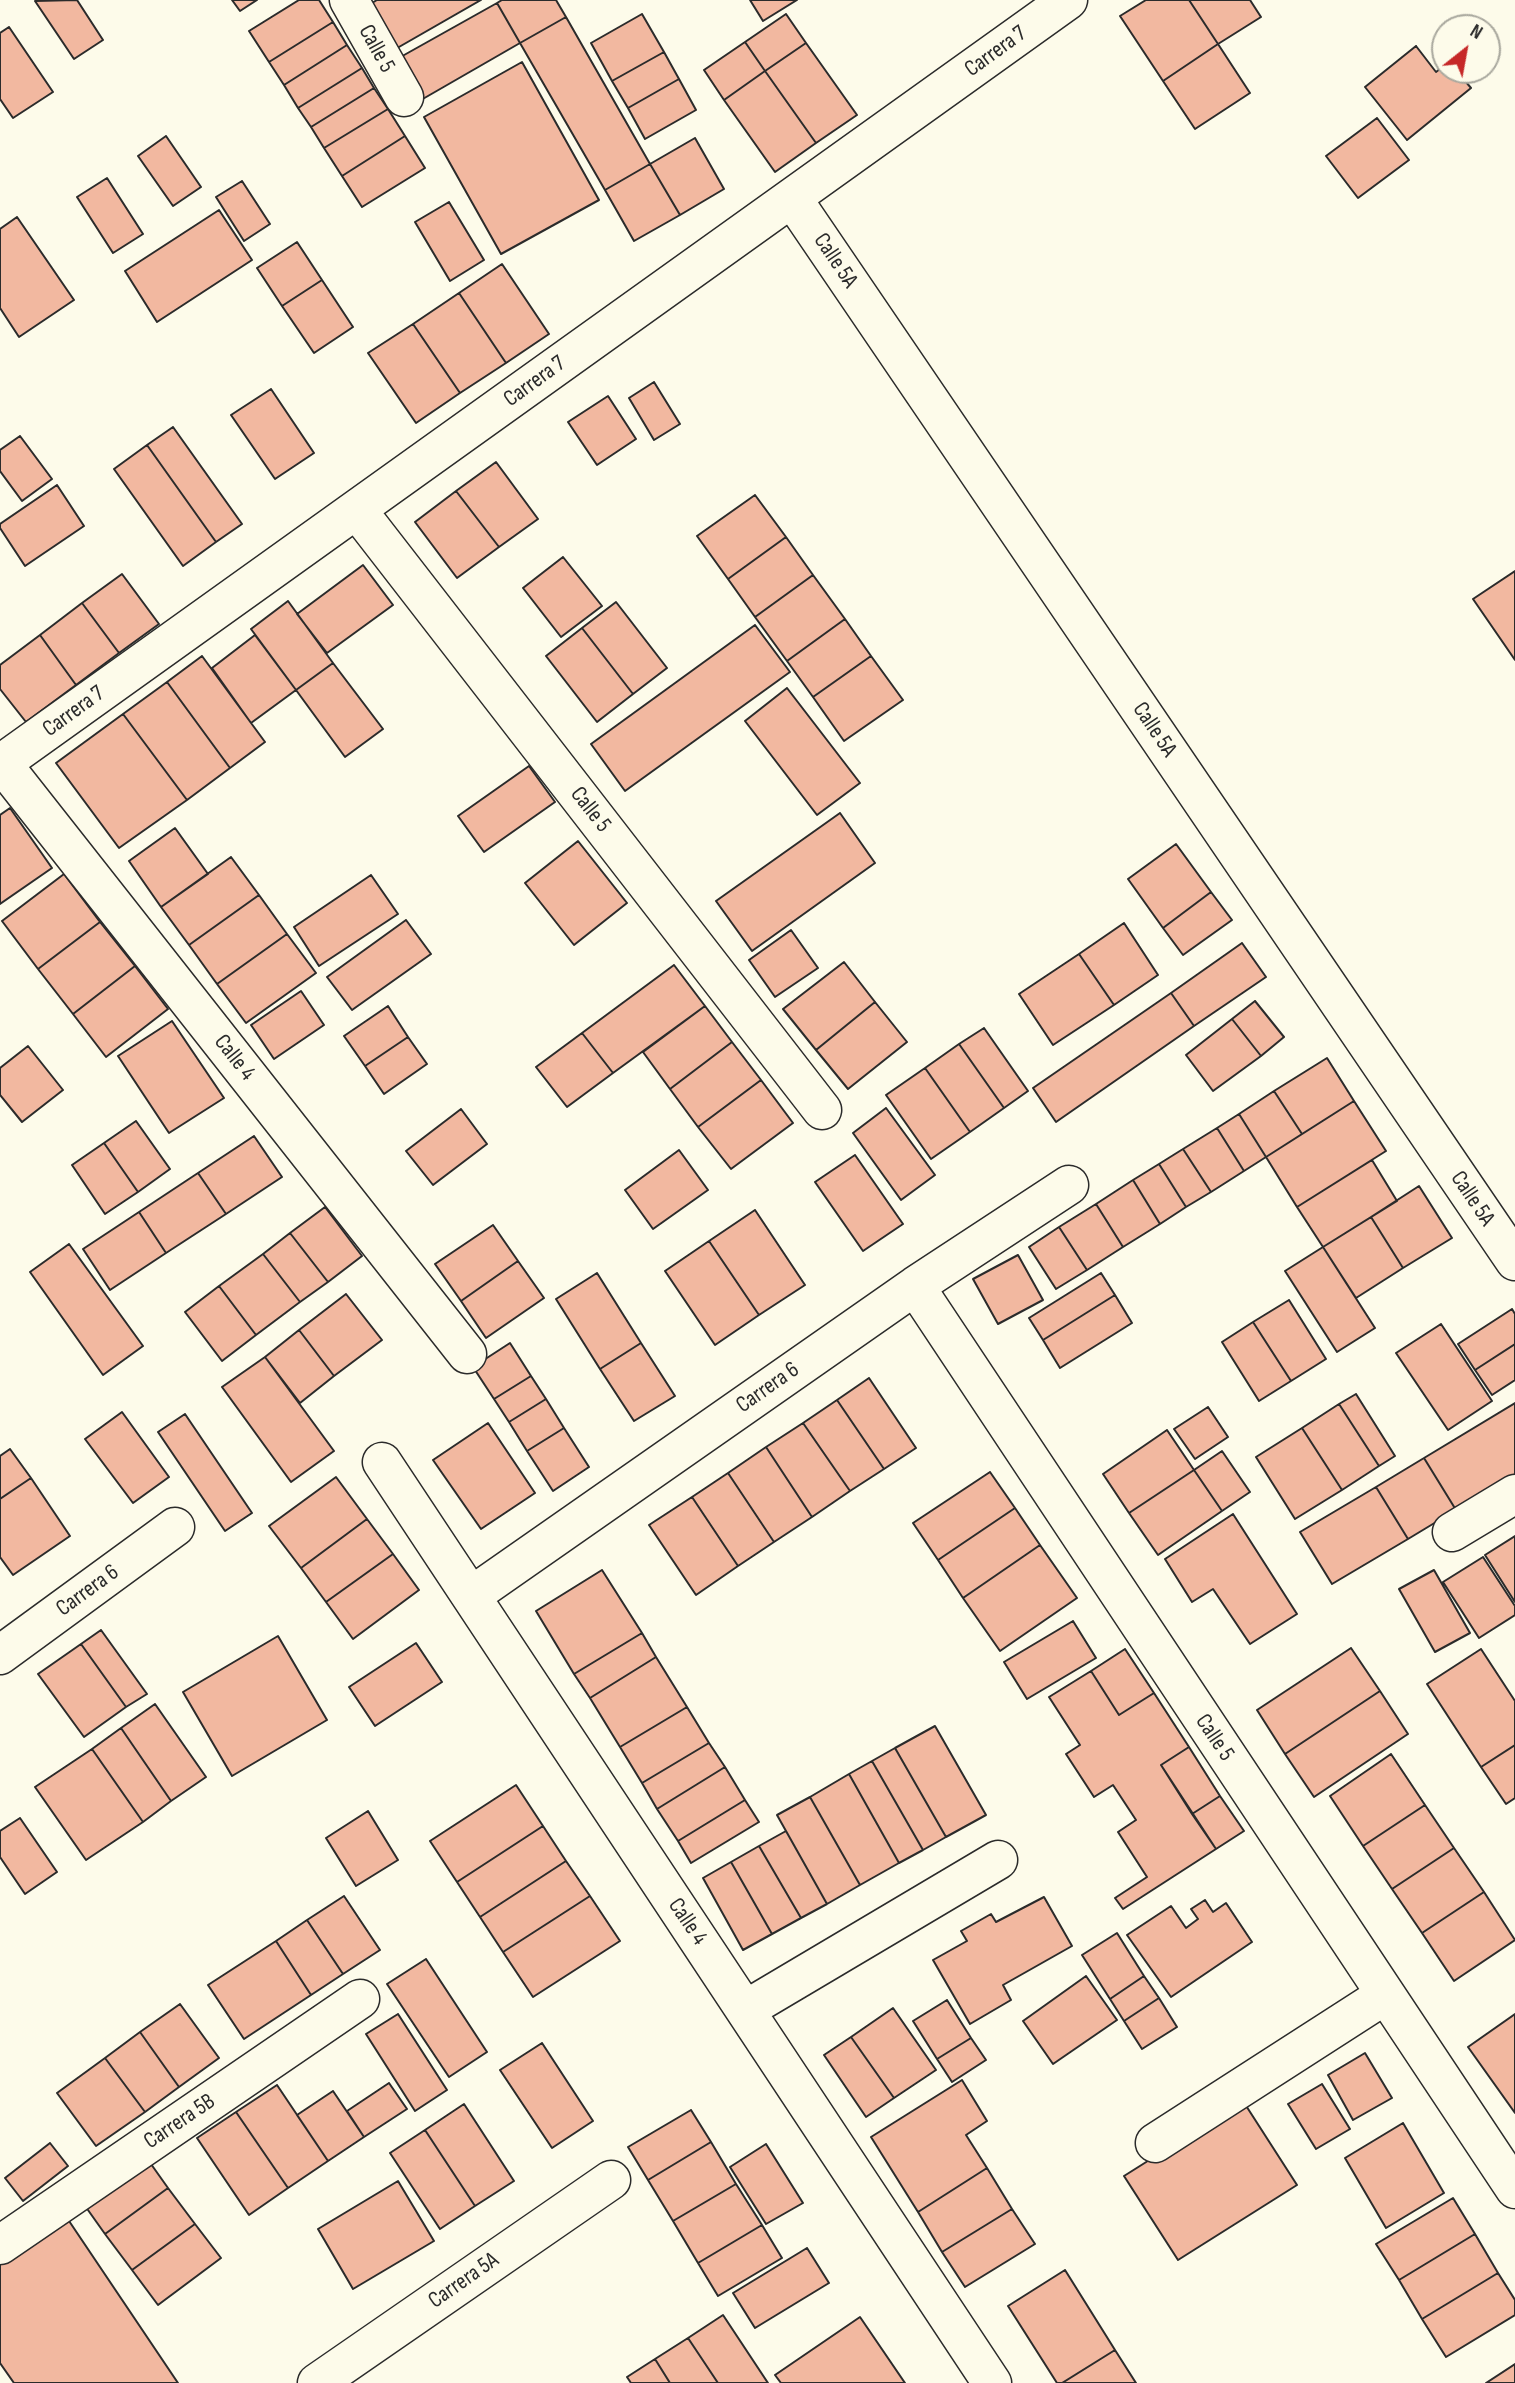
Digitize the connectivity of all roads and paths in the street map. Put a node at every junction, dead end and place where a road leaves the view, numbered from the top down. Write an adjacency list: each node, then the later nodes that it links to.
1 (349, 0): 3 (street, Calle 5)
2 (1060, 2): 4 (street, Carrera 7)
3 (404, 97)
4 (792, 198): 5 (street, Carrera 7); 9 (street, Calle 5A)
5 (357, 510): 6 (street, Carrera 7); 7 (street, Calle 5)
6 (1, 762): 11 (street, Calle 4)
7 (822, 1110)
8 (1069, 1185): 10 (street, Carrera 6)
9 (1515, 1261)
10 (915, 1286): 16 (street, Carrera 6); 19 (street, Calle 5)
11 (467, 1354)
12 (382, 1462): 16 (street, Calle 4)
13 (1515, 1494): 15 (street)
14 (175, 1527): 17 (street, Carrera 6)
15 (1452, 1532)
16 (471, 1596): 21 (street, Calle 4)
17 (0, 1655)
18 (998, 1860): 21 (street)
19 (1384, 1995): 22 (street); 24 (street, Calle 5)
20 (359, 1999): 25 (street, Carrera 5B)
21 (746, 2010): 27 (street, Calle 4)
22 (1155, 2143)
23 (611, 2180): 26 (street, Carrera 5A)
24 (1515, 2189)
25 (0, 2245)
26 (317, 2383)
27 (992, 2383)

